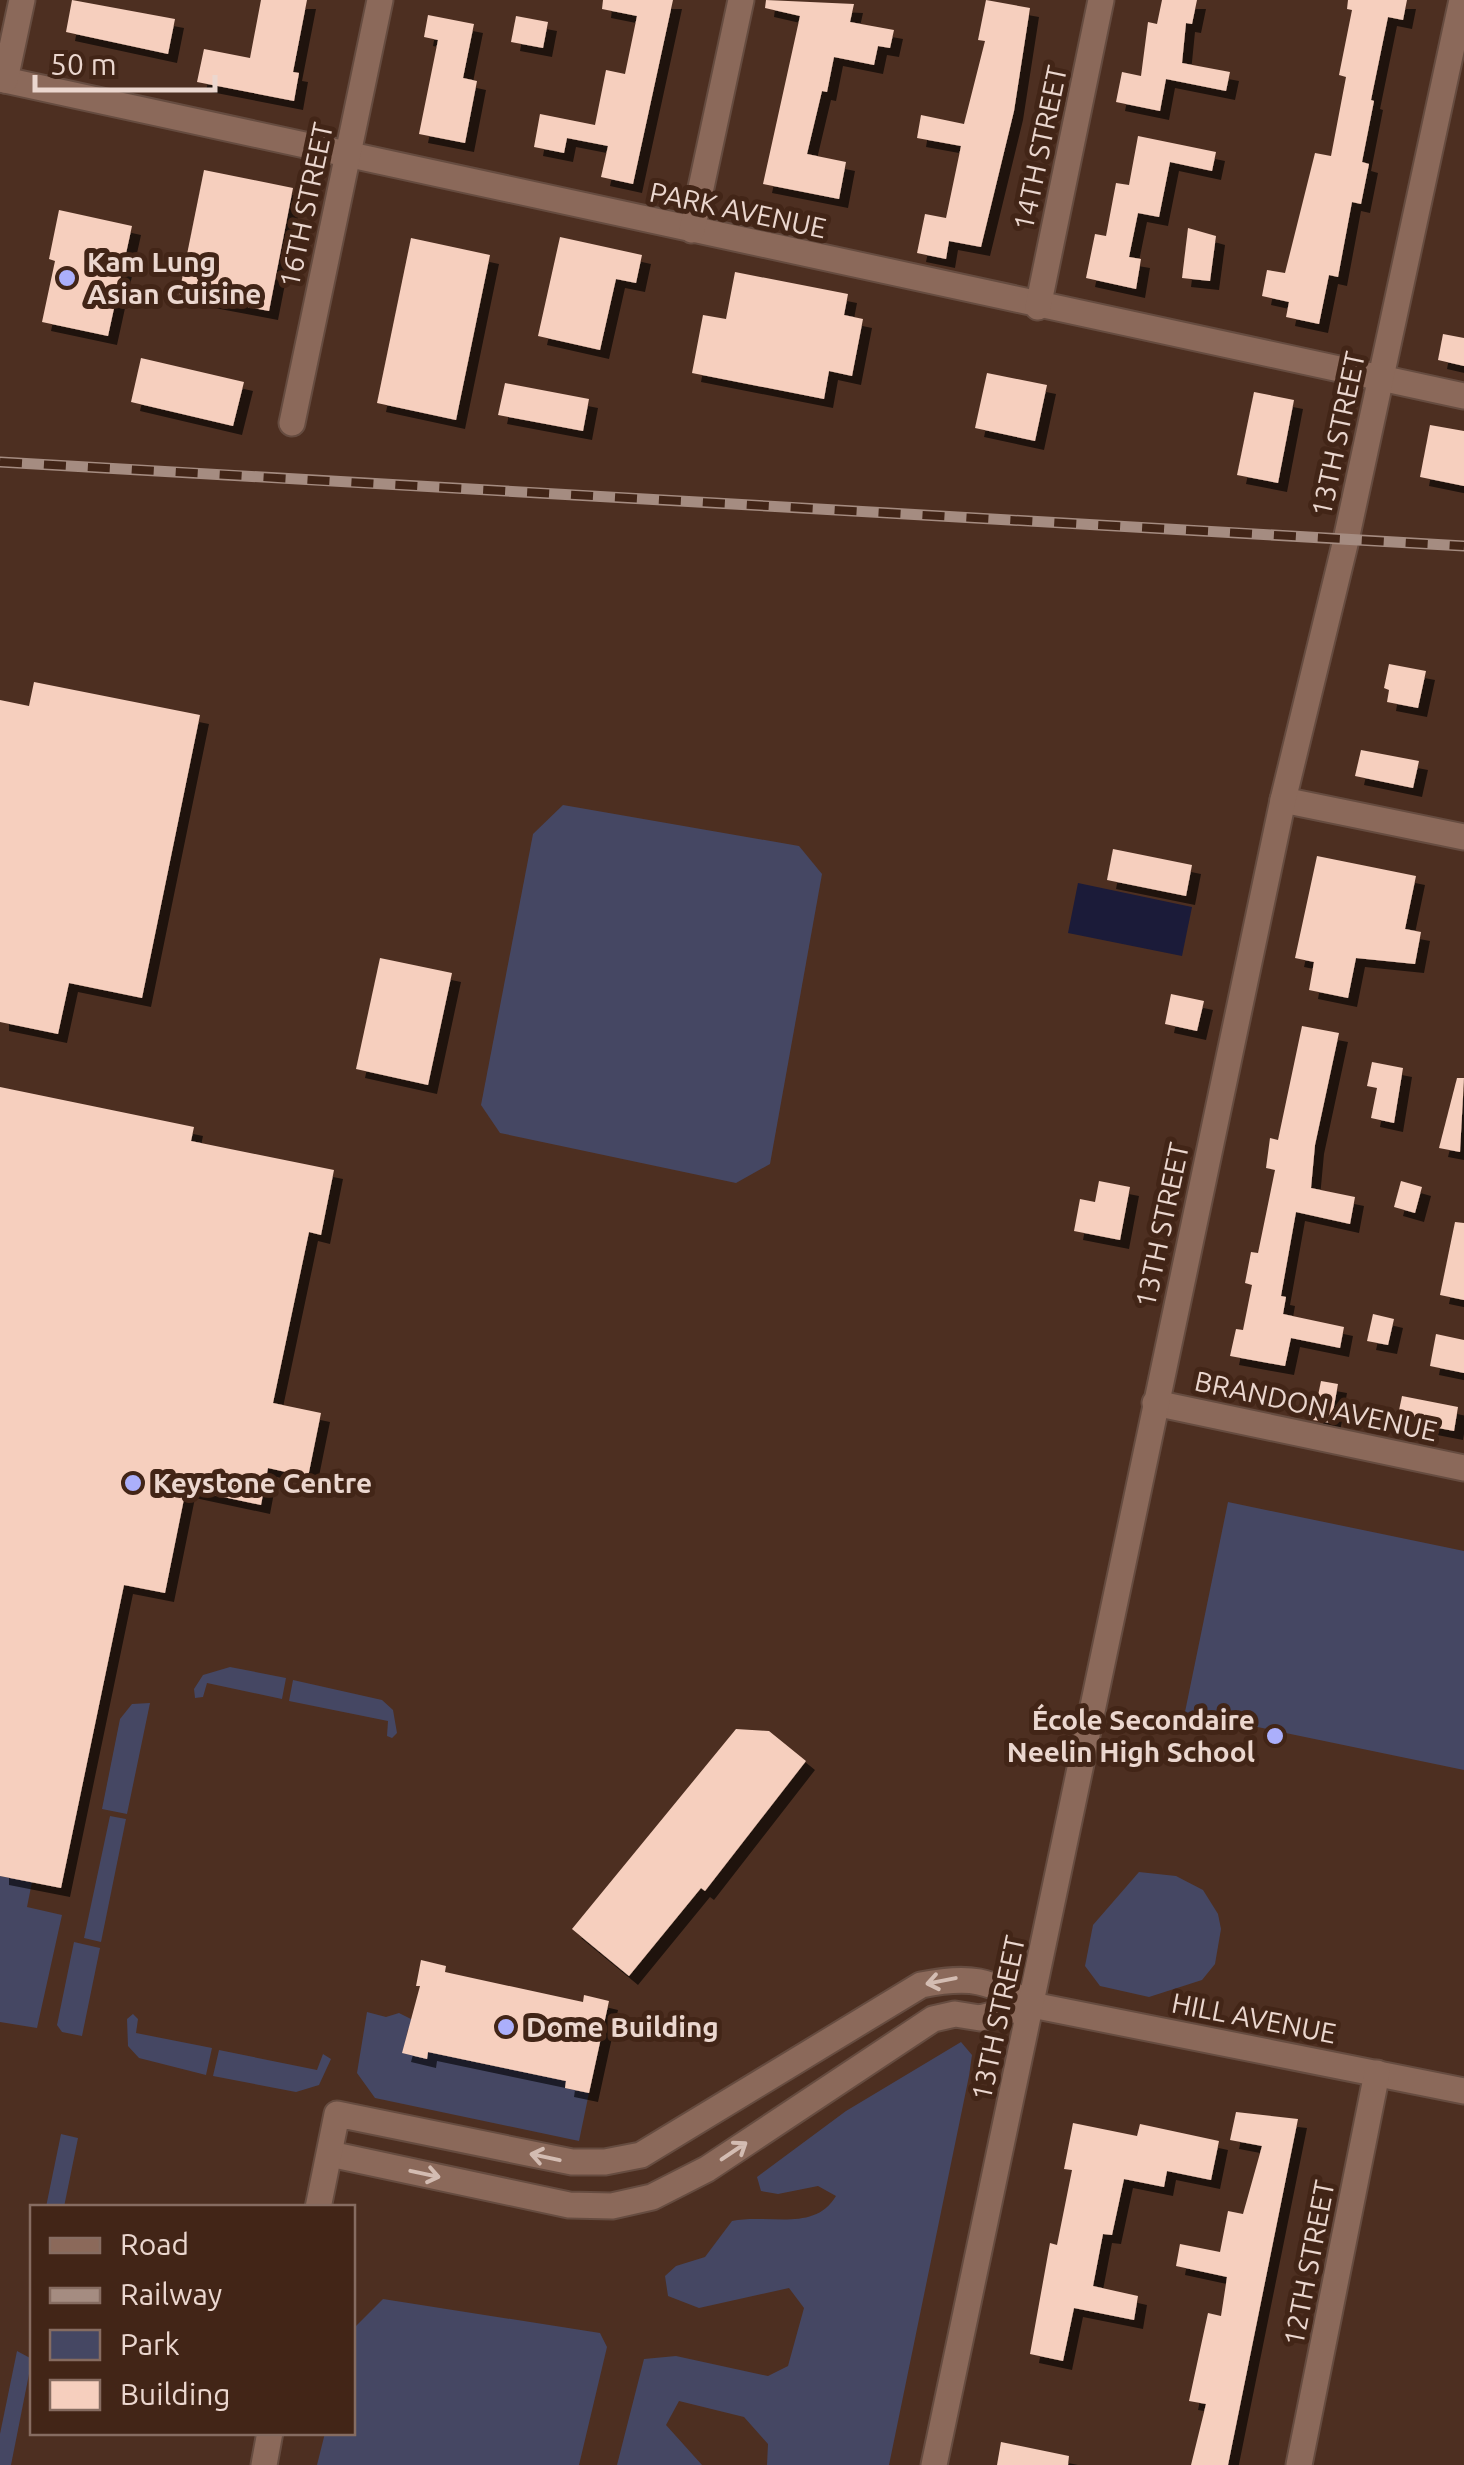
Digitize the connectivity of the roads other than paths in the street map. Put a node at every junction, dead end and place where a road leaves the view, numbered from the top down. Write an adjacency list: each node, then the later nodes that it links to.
1 (22, 0): 6 (street)
2 (380, 0): 7 (street, 16TH STREET)
3 (741, 0): 8 (street)
4 (1102, 0): 9 (street, 14TH STREET)
5 (1462, 0): 10 (street, 13TH STREET)
6 (2, 79): 7 (street, PARK AVENUE)
7 (346, 155): 8 (street, PARK AVENUE); 12 (street, 16TH STREET)
8 (692, 230): 9 (street, PARK AVENUE)
9 (1038, 307): 10 (street, PARK AVENUE)
10 (1381, 378): 11 (street, PARK AVENUE); 13 (street, 13TH STREET)
11 (1464, 396)
12 (292, 423)
13 (1283, 800): 14 (street); 15 (street, 13TH STREET)
14 (1464, 838)
15 (1155, 1403): 16 (street, BRANDON AVENUE); 17 (street, 13TH STREET)
16 (1464, 1468)
17 (1032, 2005): 18 (street, HILL AVENUE); 20 (street, one-way to 17); 20 (street, one-way to 20); 24 (street, 13TH STREET)
18 (1377, 2073): 19 (street, HILL AVENUE); 25 (street, 12TH STREET)
19 (1464, 2091)
20 (330, 2154): 21 (street)
21 (319, 2205)
22 (269, 2435): 23 (street)
23 (264, 2465)
24 (934, 2465)
25 (1300, 2465)

